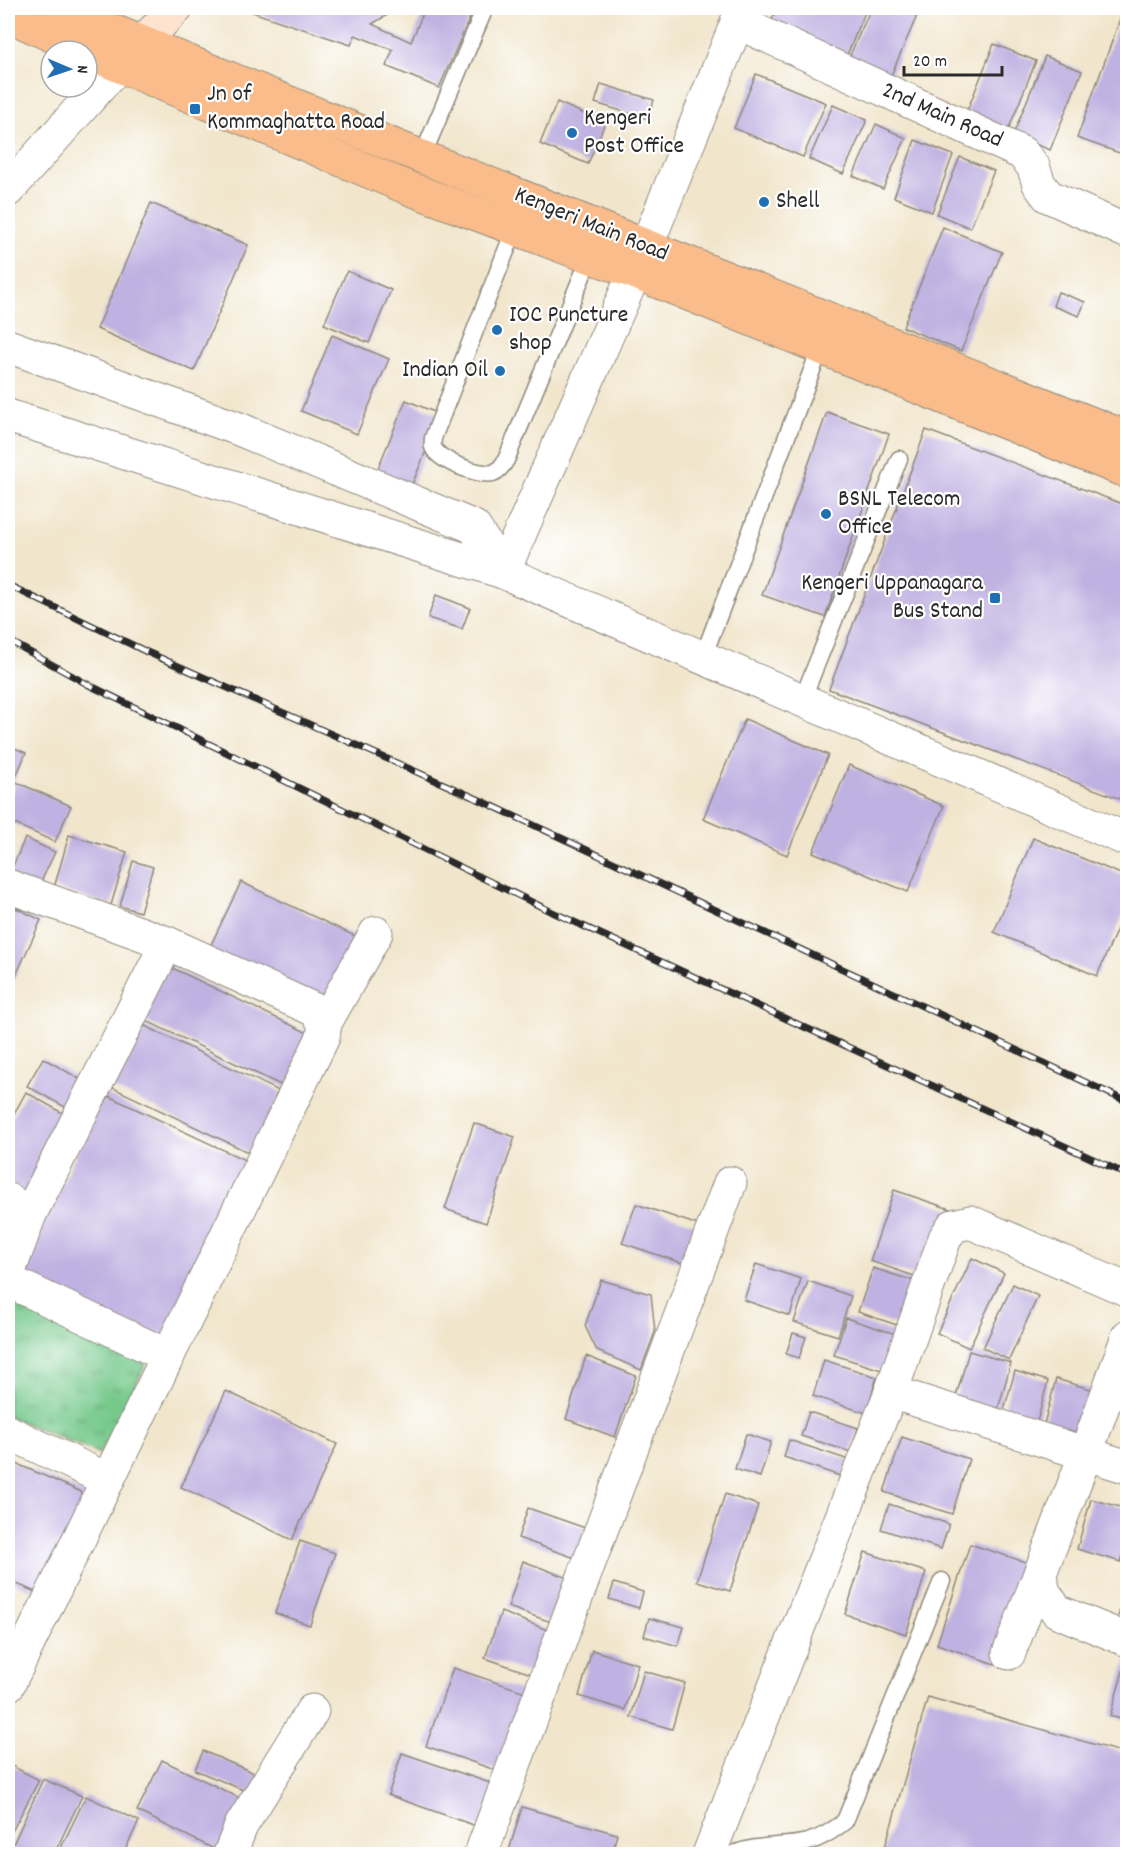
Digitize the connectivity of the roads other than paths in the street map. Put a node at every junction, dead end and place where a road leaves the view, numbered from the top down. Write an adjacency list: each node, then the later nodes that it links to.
1 (57, 8): 7 (main road, Kengeri Main Road)
2 (176, 8): 7 (main road)
3 (485, 8): 10 (lane)
4 (8, 15): 6 (main road, Kengeri Main Road)
5 (740, 15): 13 (street, 2nd Main Road); 15 (street)
6 (60, 39)
7 (142, 42): 9 (main road); 10 (main road, Kengeri Main Road)
8 (99, 57): 9 (main road, Kengeri Main Road)
9 (118, 66): 11 (street); 12 (main road, Kengeri Main Road)
10 (422, 158): 12 (main road, Kengeri Main Road)
11 (8, 190)
12 (520, 214): 14 (main road, Kengeri Main Road); 14 (lane)
13 (1128, 232)
14 (596, 243): 15 (main road, Kengeri Main Road)
15 (640, 260): 17 (main road, Kengeri Main Road); 19 (main road, Kengeri Main Road); 22 (street)
16 (8, 346): 22 (street)
17 (819, 348): 21 (main road, Kengeri Main Road); 23 (lane)
18 (8, 416): 22 (street)
19 (1128, 438)
20 (899, 459): 24 (lane)
21 (1128, 472)
22 (503, 572): 23 (street)
23 (703, 657): 24 (street)
24 (802, 700): 25 (street)
25 (1128, 840)
26 (8, 886): 28 (street)
27 (376, 933): 29 (street)
28 (167, 943): 29 (street); 31 (street)
29 (325, 1023): 35 (street)
30 (730, 1183): 48 (street)
31 (19, 1207): 32 (street)
32 (8, 1272): 35 (street)
33 (1128, 1290): 36 (street)
34 (1128, 1335): 38 (street)
35 (168, 1356): 40 (street)
36 (891, 1392): 38 (street); 49 (street)
37 (8, 1432): 40 (street)
38 (1086, 1453): 39 (street); 41 (street)
39 (1128, 1467)
40 (108, 1480): 45 (street)
41 (1041, 1571): 43 (street); 44 (street)
42 (942, 1581): 50 (lane)
43 (1128, 1640)
44 (1009, 1653)
45 (8, 1685)
46 (312, 1711): 47 (street)
47 (230, 1854)
48 (481, 1854)
49 (709, 1854)
50 (734, 1854)

